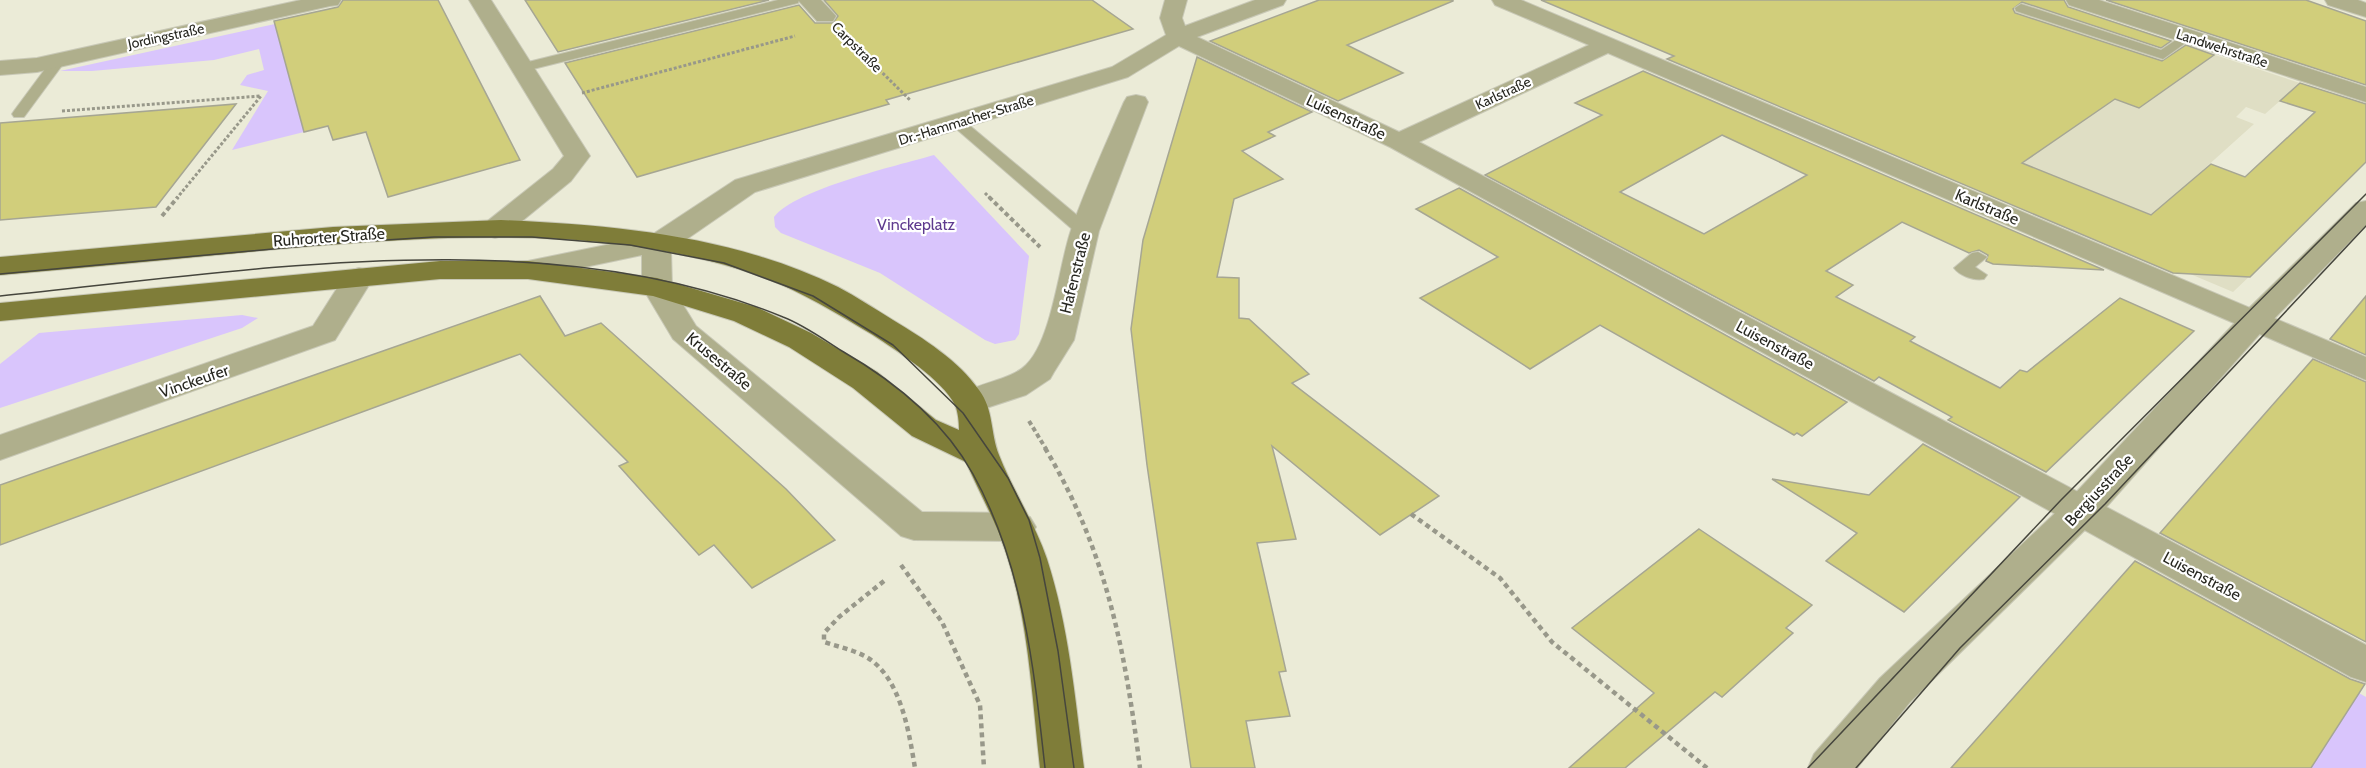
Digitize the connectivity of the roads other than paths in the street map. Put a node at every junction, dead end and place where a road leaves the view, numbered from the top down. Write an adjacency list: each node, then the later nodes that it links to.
1 (330, 0): 16 (street, Jordingstraße)
2 (480, 0): 18 (street)
3 (793, 0): 18 (lane)
4 (809, 0): 12 (street, Carpstraße)
5 (1176, 0): 14 (street)
6 (1275, 0): 14 (street, Dr.-Hammacher-Straße)
7 (1503, 0): 15 (street, Karlstraße)
8 (2077, 0): 13 (street, Landwehrstraße)
9 (2336, 0): 11 (street)
10 (2021, 8): 13 (lane)
11 (2366, 10)
12 (830, 21)
13 (2188, 36): 19 (street, Landwehrstraße)
14 (1178, 37): 22 (street, Dr.-Hammacher-Straße); 23 (street, Luisenstraße)
15 (1607, 45): 23 (street, Karlstraße); 35 (street, Karlstraße)
16 (59, 60): 17 (street, Jordingstraße); 21 (lane)
17 (0, 68)
18 (521, 68): 25 (street)
19 (2366, 95)
20 (1136, 102): 26 (street, Hafenstraße)
21 (19, 114)
22 (958, 123): 26 (lane); 27 (street, Dr.-Hammacher-Straße)
23 (1399, 142): 40 (street, Luisenstraße)
24 (2366, 209): 35 (street, Bergiusstraße)
25 (495, 229): 27 (main road, Ruhrorter Straße); 29 (main road, Ruhrorter Straße)
26 (1085, 231): 37 (street, Hafenstraße)
27 (659, 243): 30 (street); 33 (street); 37 (main road)
28 (1978, 257): 31 (lane)
29 (0, 266)
30 (528, 270): 32 (main road); 33 (main road)
31 (1978, 275)
32 (359, 277): 34 (main road); 38 (street, Vinckeufer)
33 (657, 287): 39 (main road); 41 (street, Krusestraße)
34 (0, 312)
35 (2254, 321): 36 (street, Karlstraße); 40 (street, Bergiusstraße)
36 (2366, 369)
37 (970, 402): 39 (main road)
38 (0, 448)
39 (981, 454): 41 (main road)
40 (2081, 511): 42 (street, Luisenstraße); 44 (street, Bergiusstraße)
41 (1017, 527): 43 (main road)
42 (2366, 664)
43 (1062, 768)
44 (1830, 768)

